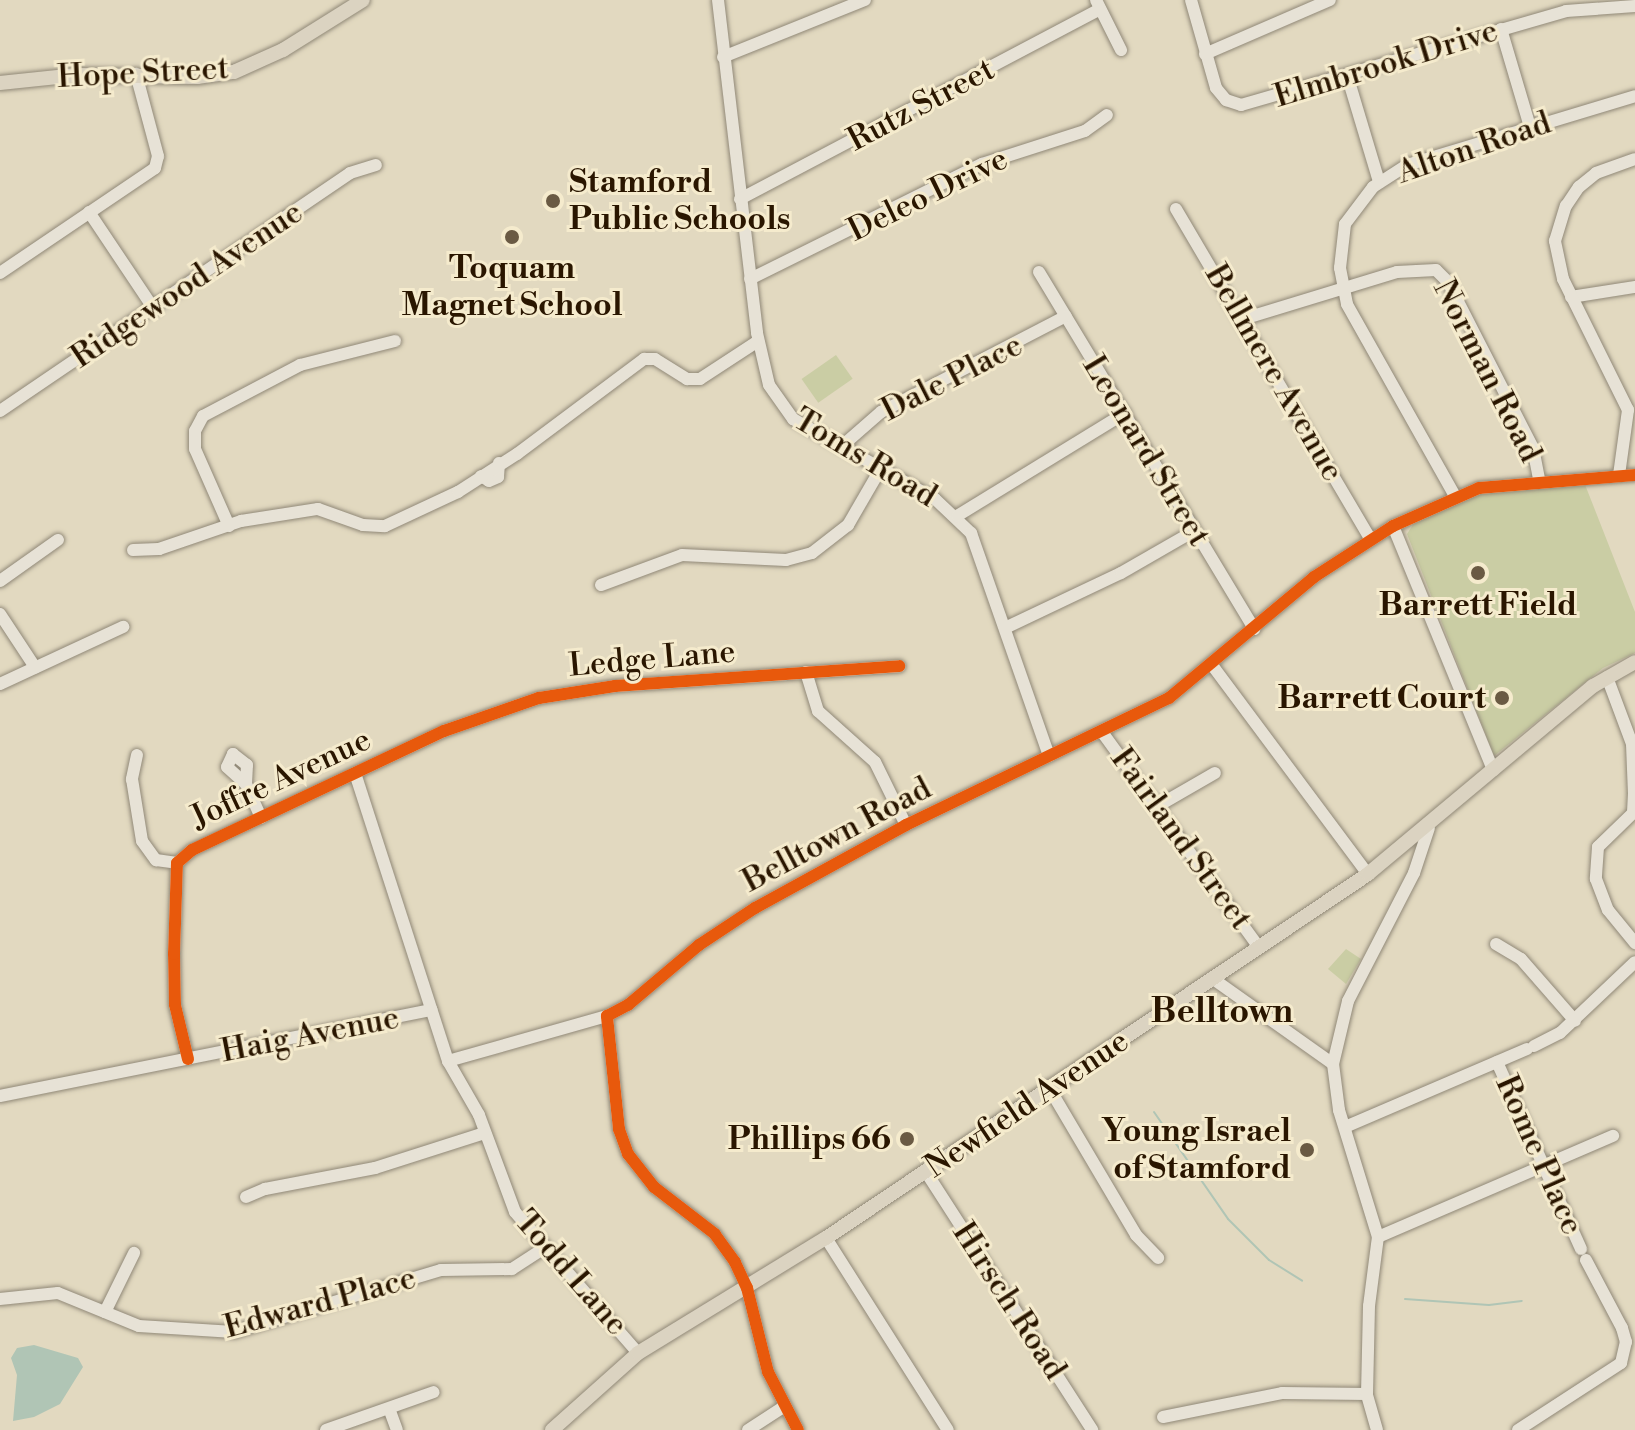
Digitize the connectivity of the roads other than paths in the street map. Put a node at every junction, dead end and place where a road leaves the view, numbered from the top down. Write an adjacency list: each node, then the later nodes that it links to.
1 (363, 0): 12 (main road, Hope Street)
2 (718, 0): 11 (street, Toms Road)
3 (865, 0): 11 (street)
4 (1191, 0): 10 (street)
5 (1330, 0): 10 (street)
6 (1098, 4): 9 (street); 21 (street, Rutz Street)
7 (1635, 6): 8 (street, Elmbrook Drive)
8 (1501, 29): 13 (street, Elmbrook Drive); 17 (street)
9 (1121, 50)
10 (1205, 54): 13 (street, Elmbrook Drive)
11 (723, 57): 21 (street, Toms Road)
12 (136, 74): 14 (main road, Hope Street); 23 (street)
13 (1347, 75): 20 (street)
14 (0, 83)
15 (1635, 96): 17 (street, Alton Road)
16 (1107, 115): 26 (street, Deleo Drive)
17 (1530, 127): 20 (street, Alton Road)
18 (1635, 159): 29 (street)
19 (376, 165): 30 (street, Ridgewood Avenue)
20 (1379, 182): 28 (street, Alton Road)
21 (740, 199): 26 (street, Toms Road)
22 (1176, 209): 32 (street, Bellmere Avenue)
23 (89, 212): 25 (street); 30 (street)
24 (1039, 272): 31 (street, Leonard Street)
25 (0, 273)
26 (750, 279): 34 (street, Toms Road)
27 (1635, 287): 29 (street)
28 (1343, 290): 32 (street, Norman Road); 42 (street, Norman Road); 43 (street, Alton Road)
29 (1571, 297): 36 (street)
30 (154, 309): 35 (street, Ridgewood Avenue)
31 (1066, 316): 37 (street, Leonard Street); 38 (street, Dale Place)
32 (1243, 319): 48 (street, Bellmere Avenue)
33 (395, 341): 45 (street)
34 (758, 341): 38 (street, Toms Road); 45 (street)
35 (2, 406)
36 (1631, 410): 40 (street)
37 (1125, 413): 44 (street); 47 (street, Leonard Street)
38 (842, 446): 39 (street, Toms Road)
39 (881, 468): 44 (street, Toms Road); 52 (street)
40 (1619, 475): 41 (street, Belltown Road); 42 (street, Belltown Road)
41 (1635, 475)
42 (1539, 480): 43 (street, Belltown Road)
43 (1455, 496): 46 (street, Belltown Road)
44 (957, 516): 55 (street, Toms Road)
45 (229, 526): 50 (street)
46 (1393, 526): 48 (street, Belltown Road); 68 (street)
47 (1194, 531): 55 (street); 56 (street, Leonard Street)
48 (1370, 539): 56 (street, Belltown Road)
49 (58, 540): 51 (street)
50 (133, 550)
51 (0, 581)
52 (601, 585)
53 (0, 614): 60 (street)
54 (123, 627): 60 (street)
55 (1005, 628): 67 (street, Toms Road)
56 (1254, 629): 58 (street, Belltown Road)
57 (1635, 662): 62 (main road, Newfield Avenue)
58 (1212, 665): 65 (street, Belltown Road); 78 (street)
59 (899, 666): 61 (street, Ledge Lane)
60 (35, 667): 63 (street)
61 (806, 672): 64 (street, Ledge Lane); 75 (street)
62 (1607, 677): 68 (main road, Newfield Avenue); 73 (street)
63 (0, 684)
64 (505, 709): 69 (street, Joffre Avenue)
65 (1102, 732): 67 (street, Belltown Road); 72 (street, Fairland Street)
66 (137, 755): 77 (street)
67 (1049, 756): 75 (street, Belltown Road)
68 (1493, 770): 76 (main road, Newfield Avenue)
69 (355, 773): 74 (street, Joffre Avenue); 84 (street, Todd Lane)
70 (1215, 773): 72 (street)
71 (246, 784): 74 (street)
72 (1156, 807): 81 (street, Fairland Street)
73 (1634, 813): 79 (street)
74 (261, 818): 77 (street, Joffre Avenue)
75 (906, 825): 85 (street, Belltown Road)
76 (1429, 828): 78 (main road, Newfield Avenue); 90 (street)
77 (177, 863): 87 (street, Joffre Avenue)
78 (1368, 874): 81 (main road, Newfield Avenue)
79 (1635, 943)
80 (1496, 944): 86 (street)
81 (1259, 947): 83 (main road, Newfield Avenue)
82 (1635, 962): 86 (street)
83 (1212, 978): 90 (street); 91 (main road, Newfield Avenue)
84 (432, 1010): 87 (street, Haig Avenue); 88 (street, Todd Lane)
85 (607, 1016): 88 (street, Belltown Road); 104 (street)
86 (1575, 1021): 89 (street)
87 (188, 1059): 92 (street, Haig Avenue)
88 (448, 1061): 94 (street, Todd Lane)
89 (1497, 1062): 93 (street); 96 (street, Rome Place)
90 (1333, 1064): 93 (street)
91 (1048, 1086): 97 (main road, Newfield Avenue); 103 (street)
92 (0, 1096)
93 (1345, 1127): 99 (street)
94 (485, 1133): 98 (street); 101 (street, Todd Lane)
95 (1613, 1136): 96 (street)
96 (1543, 1167): 99 (street); 121 (street, Rome Place)
97 (926, 1172): 100 (main road, Newfield Avenue); 119 (street, Hirsch Road)
98 (246, 1197)
99 (1378, 1237): 109 (street)
100 (826, 1238): 104 (main road, Newfield Avenue); 118 (street)
101 (544, 1248): 106 (street, Edward Place); 107 (street, Todd Lane)
102 (134, 1253): 106 (street)
103 (1158, 1258)
104 (747, 1288): 107 (main road, Newfield Avenue); 110 (street)
105 (0, 1299): 106 (street, Edward Place)
106 (105, 1312)
107 (638, 1353): 115 (main road, Newfield Avenue)
108 (434, 1392): 111 (street)
109 (1367, 1394): 112 (street); 120 (street)
110 (785, 1406): 116 (street); 117 (street)
111 (390, 1411): 113 (street); 114 (street)
112 (1163, 1417)
113 (326, 1430)
114 (397, 1430)
115 (552, 1430)
116 (748, 1430)
117 (798, 1430)
118 (948, 1430)
119 (1092, 1430)
120 (1377, 1430)
121 (1518, 1430)

